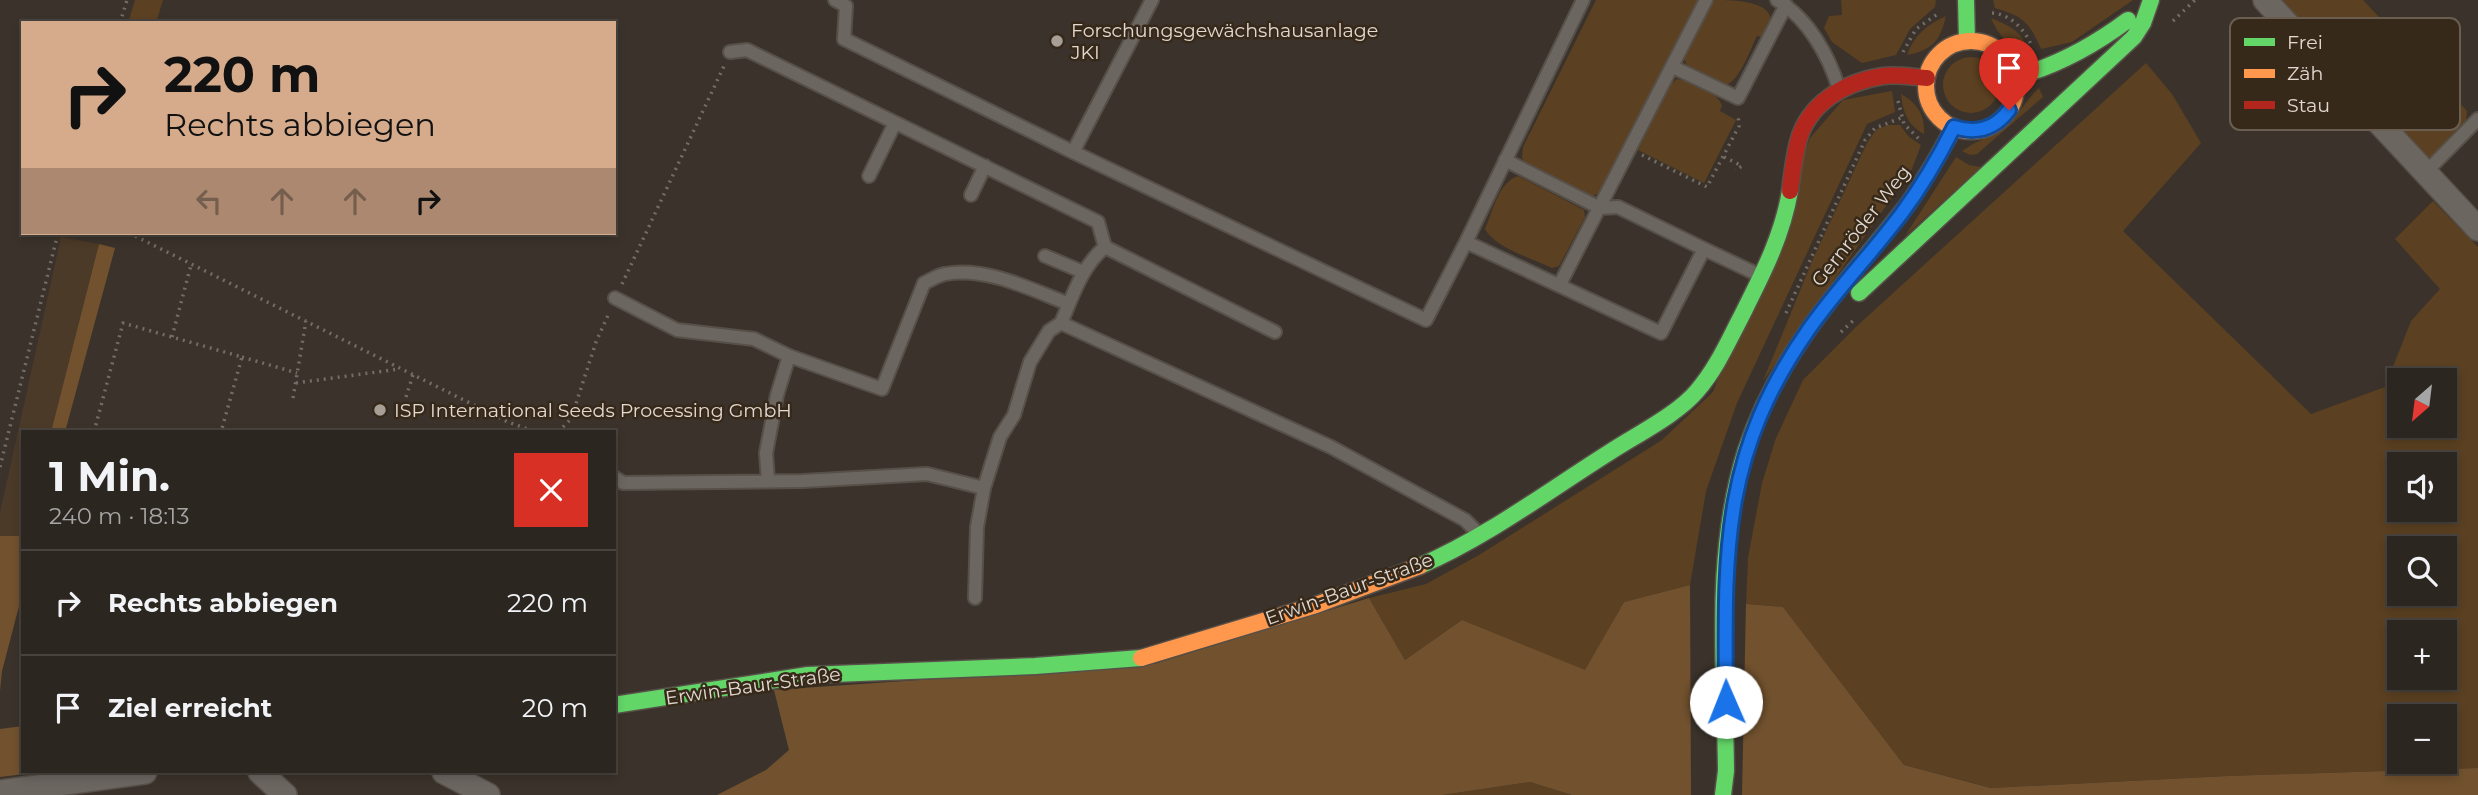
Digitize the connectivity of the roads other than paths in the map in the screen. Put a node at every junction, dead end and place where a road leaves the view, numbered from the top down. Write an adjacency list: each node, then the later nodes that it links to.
1 (835, 0): 20 (lane)
2 (1152, 0): 20 (lane)
3 (1583, 0): 21 (lane)
4 (1706, 0): 12 (lane)
5 (1966, 0): 10 (street)
6 (2151, 0): 13 (street); 38 (street)
7 (2265, 0): 9 (street)
8 (1781, 3): 12 (lane); 15 (lane)
9 (2282, 18)
10 (1967, 41): 13 (street); 14 (street)
11 (730, 52): 17 (lane)
12 (1673, 67): 26 (lane)
13 (2015, 77): 18 (street)
14 (1927, 78): 15 (street, Erwin-Baur-Straße); 18 (street)
15 (1839, 89): 33 (street, Erwin-Baur-Straße)
16 (2478, 119): 23 (lane)
17 (895, 123): 22 (lane); 24 (lane)
18 (1954, 127): 38 (street, Gernröder Weg)
19 (2387, 130): 23 (street)
20 (1073, 152): 28 (lane)
21 (1505, 160): 26 (lane); 28 (lane)
22 (985, 166): 25 (lane); 29 (lane)
23 (2426, 172): 27 (street)
24 (869, 176)
25 (971, 195)
26 (1600, 208): 30 (lane); 34 (lane)
27 (2478, 229)
28 (1466, 242): 34 (lane)
29 (1105, 247): 32 (lane); 39 (lane)
30 (1704, 249): 33 (lane); 34 (lane)
31 (1045, 256): 32 (lane)
32 (1083, 272): 36 (lane)
33 (1762, 276): 44 (street, Erwin-Baur-Straße)
34 (1560, 285)
35 (615, 298): 40 (lane)
36 (1069, 304): 37 (lane); 40 (lane)
37 (1061, 323): 43 (lane); 44 (lane)
38 (1809, 329): 54 (street, Gernröder Weg)
39 (1275, 332)
40 (789, 356): 42 (lane)
41 (616, 478): 42 (lane)
42 (768, 481): 43 (lane)
43 (984, 488): 45 (lane)
44 (1480, 535): 46 (street, Erwin-Baur-Straße)
45 (975, 598)
46 (616, 705)
47 (143, 773): 50 (street)
48 (261, 773): 52 (street)
49 (446, 773): 53 (street)
50 (121, 785): 51 (street)
51 (0, 792)
52 (285, 795)
53 (488, 795)
54 (1723, 795)

